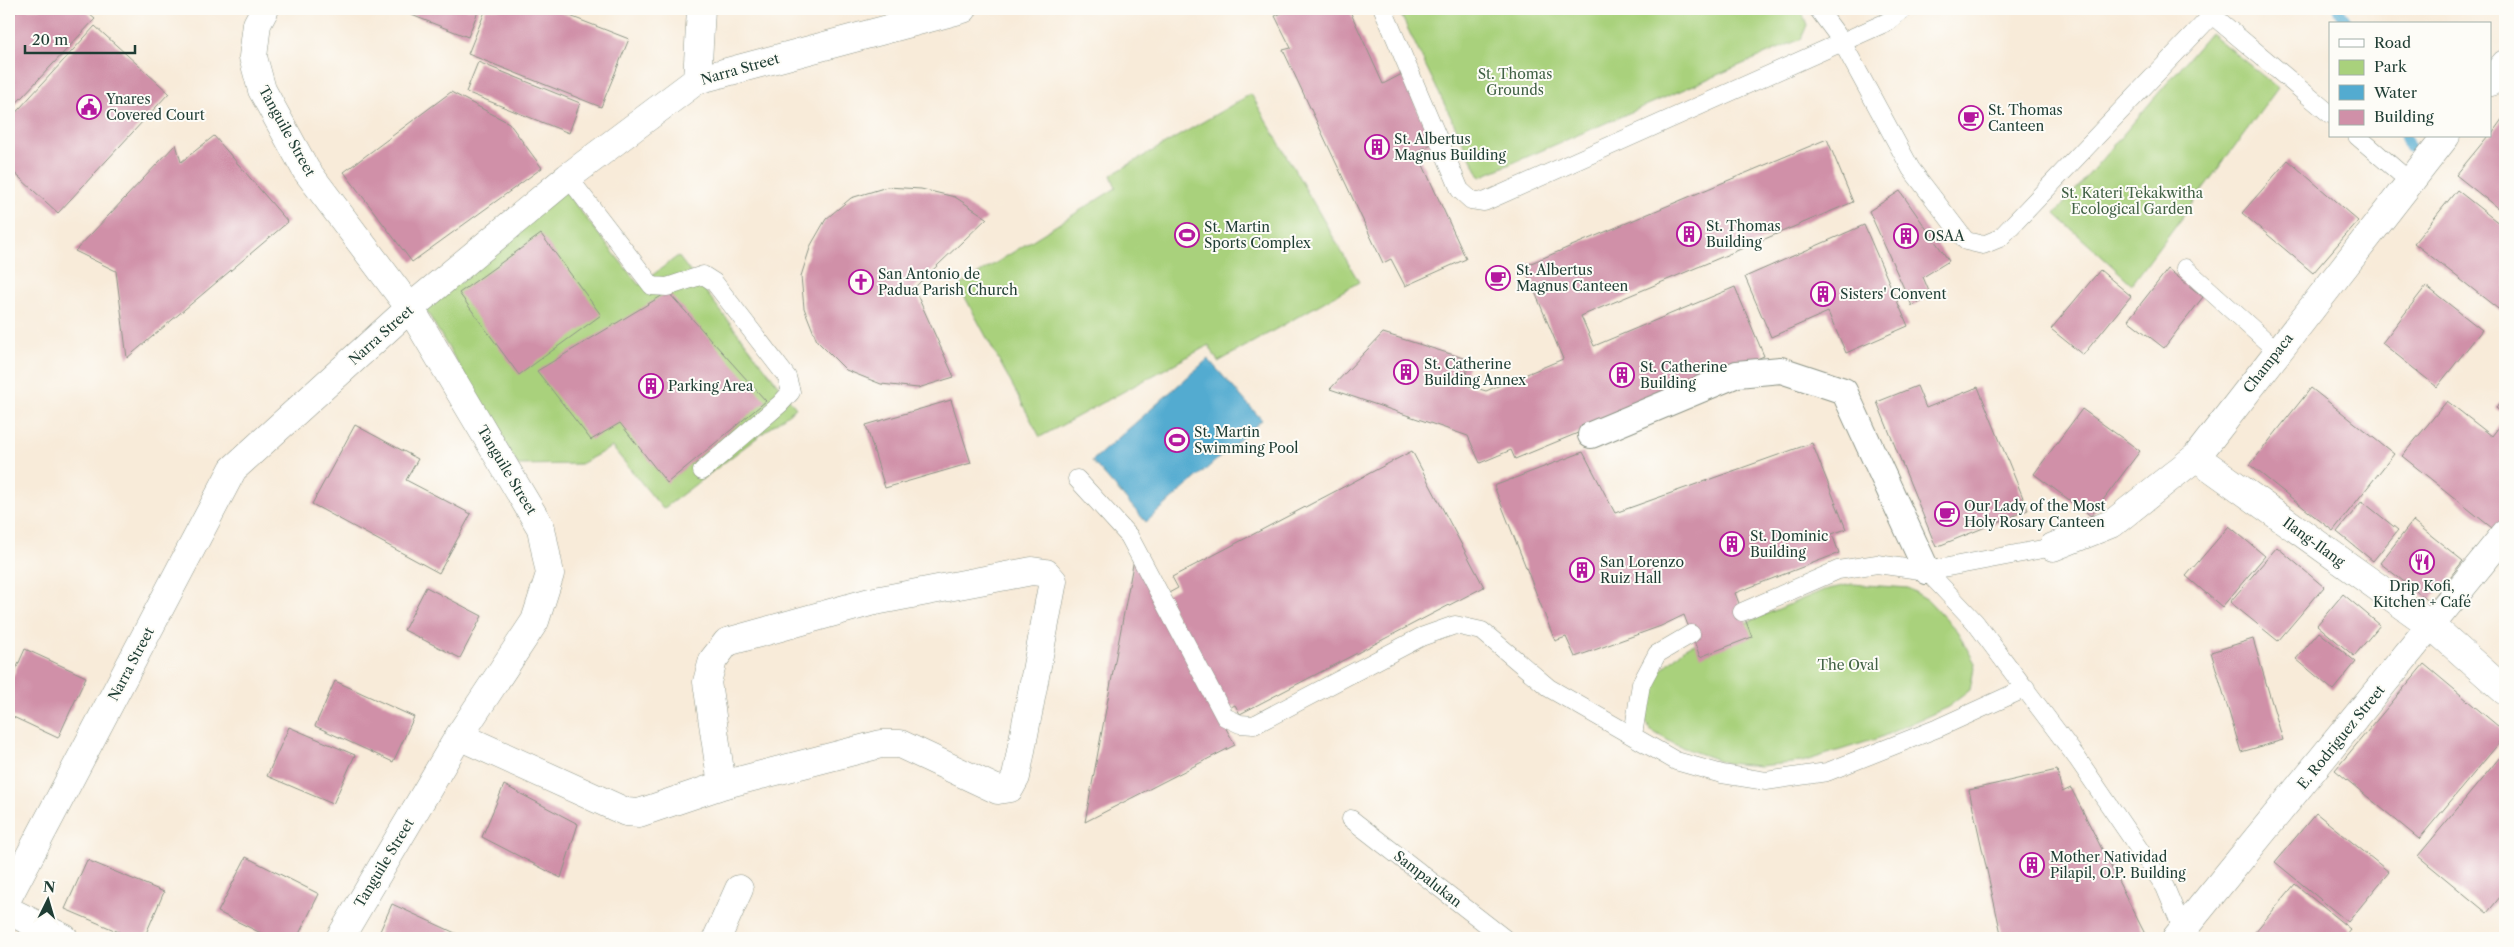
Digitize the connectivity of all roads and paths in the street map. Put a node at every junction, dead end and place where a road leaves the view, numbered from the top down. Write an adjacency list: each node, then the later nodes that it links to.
1 (265, 9): 18 (street, Tanguile Street)
2 (701, 9): 10 (street)
3 (963, 9): 10 (street, Narra Street)
4 (1383, 9): 8 (lane)
5 (1818, 9): 8 (lane)
6 (1903, 9): 8 (lane)
7 (2208, 12): 8 (lane); 12 (lane)
8 (1841, 40)
9 (2505, 64): 11 (street)
10 (697, 80): 15 (street, Narra Street)
11 (2492, 80)
12 (2329, 113)
13 (2359, 138): 16 (lane)
14 (2444, 138): 16 (street, Champaca)
15 (568, 177): 18 (street, Narra Street); 22 (lane)
16 (2409, 182): 19 (street, Champaca)
17 (2185, 268): 19 (lane)
18 (410, 308): 33 (street, Tanguile Street); 37 (street, Narra Street)
19 (2278, 351): 21 (street, Champaca)
20 (1591, 435): 26 (street)
21 (2196, 457): 25 (street, Champaca); 28 (street, Ilang-Ilang)
22 (702, 471)
23 (1078, 479): 32 (lane)
24 (2505, 534): 28 (street, E. Rodriguez Street)
25 (2053, 547): 26 (lane)
26 (1927, 571): 27 (lane); 30 (lane)
27 (1742, 612)
28 (2432, 626): 31 (street, Ilang-Ilang); 39 (street, E. Rodriguez Street)
29 (1691, 634): 32 (lane)
30 (2026, 688): 32 (lane); 39 (lane)
31 (2505, 691)
32 (1633, 735)
33 (459, 736): 34 (street); 41 (street, Tanguile Street)
34 (722, 785): 34 (street)
35 (1351, 819): 43 (lane, Sampalukan)
36 (739, 889): 42 (street)
37 (9, 895)
38 (9, 911): 40 (street)
39 (2180, 934)
40 (64, 938)
41 (340, 938)
42 (718, 938)
43 (1504, 938)

